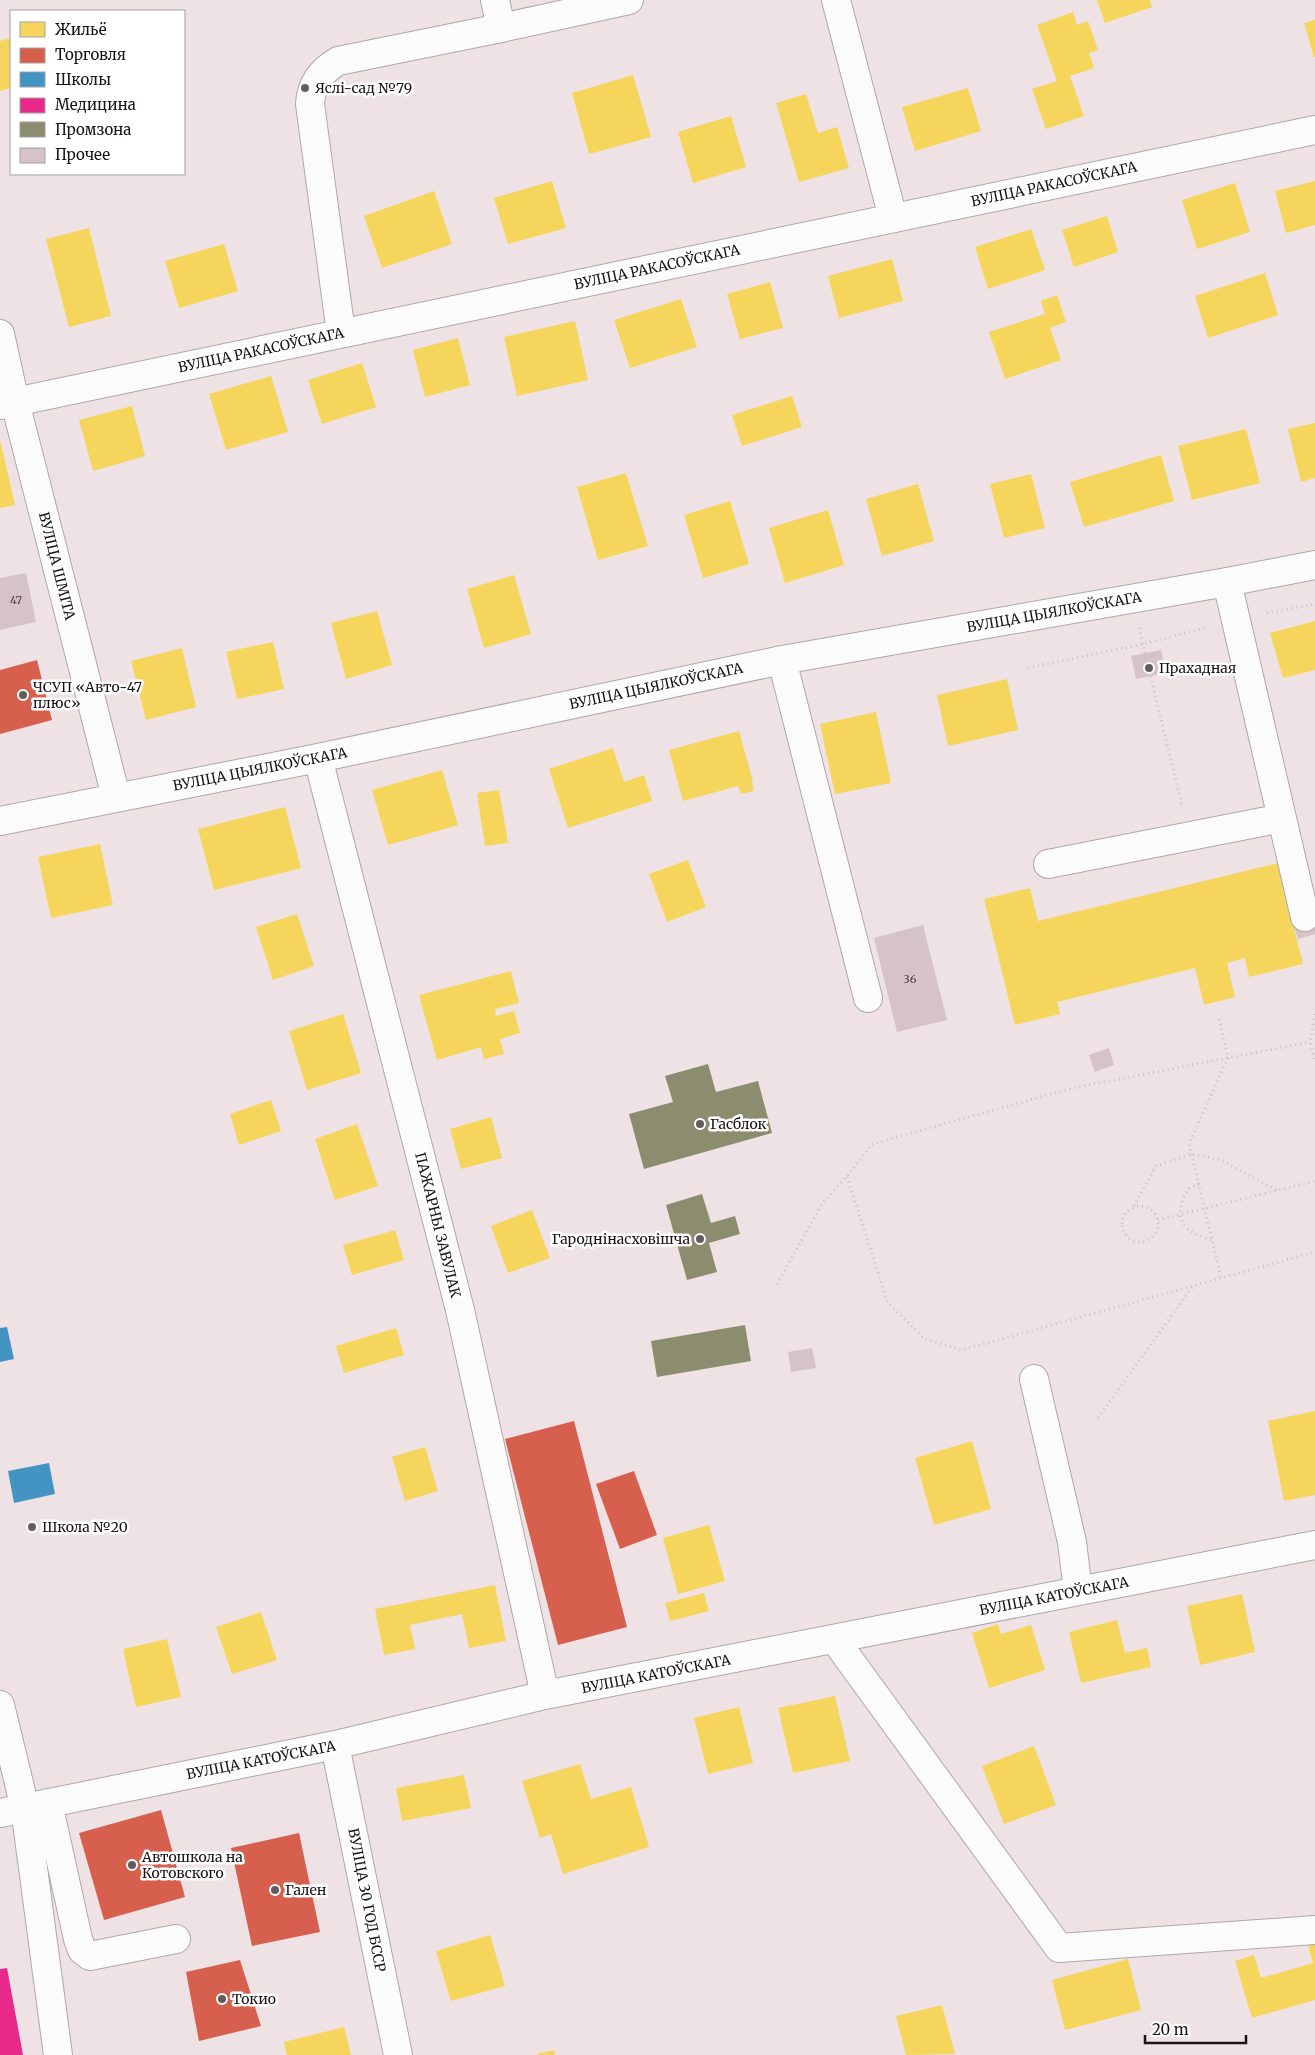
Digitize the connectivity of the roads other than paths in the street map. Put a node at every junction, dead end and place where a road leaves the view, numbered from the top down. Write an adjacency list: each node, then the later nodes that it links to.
1 (495, 0): 4 (street)
2 (629, 0): 4 (street)
3 (836, 0): 6 (street)
4 (501, 28): 7 (street)
5 (1315, 130): 6 (street, ВУЛІЦА РАКАСОЎСКАГА)
6 (893, 218): 7 (street, ВУЛІЦА РАКАСОЎСКАГА)
7 (341, 333): 9 (street, ВУЛІЦА РАКАСОЎСКАГА)
8 (0, 334): 9 (street, ВУЛІЦА ШМІТА)
9 (8, 403): 14 (street, ВУЛІЦА ШМІТА)
10 (1315, 565): 11 (street, ВУЛІЦА ЦЫЯЛКОЎСКАГА)
11 (1227, 582): 12 (street, ВУЛІЦА ЦЫЯЛКОЎСКАГА); 15 (street)
12 (782, 660): 13 (street, ВУЛІЦА ЦЫЯЛКОЎСКАГА); 20 (street)
13 (318, 758): 14 (street, ВУЛІЦА ЦЫЯЛКОЎСКАГА); 25 (street, ПАЖАРНЫ ЗАВУЛАК)
14 (116, 797): 16 (street, ВУЛІЦА ЦЫЯЛКОЎСКАГА)
15 (1282, 818): 17 (street); 18 (street)
16 (0, 821)
17 (1048, 864)
18 (1305, 871): 19 (street)
19 (1305, 917)
20 (868, 998)
21 (1034, 1379): 23 (street)
22 (1315, 1545): 23 (street, ВУЛІЦА КАТОЎСКАГА)
23 (1078, 1591): 24 (street, ВУЛІЦА КАТОЎСКАГА)
24 (835, 1640): 25 (street, ВУЛІЦА КАТОЎСКАГА); 29 (street)
25 (545, 1695): 27 (street, ВУЛІЦА КАТОЎСКАГА)
26 (0, 1705): 28 (street)
27 (335, 1745): 28 (street, ВУЛІЦА КАТОЎСКАГА); 32 (street, ВУЛІЦА 30 ГОД БССР)
28 (25, 1808): 30 (street); 31 (street)
29 (1315, 1930)
30 (176, 1939)
31 (58, 2055)
32 (398, 2055)

